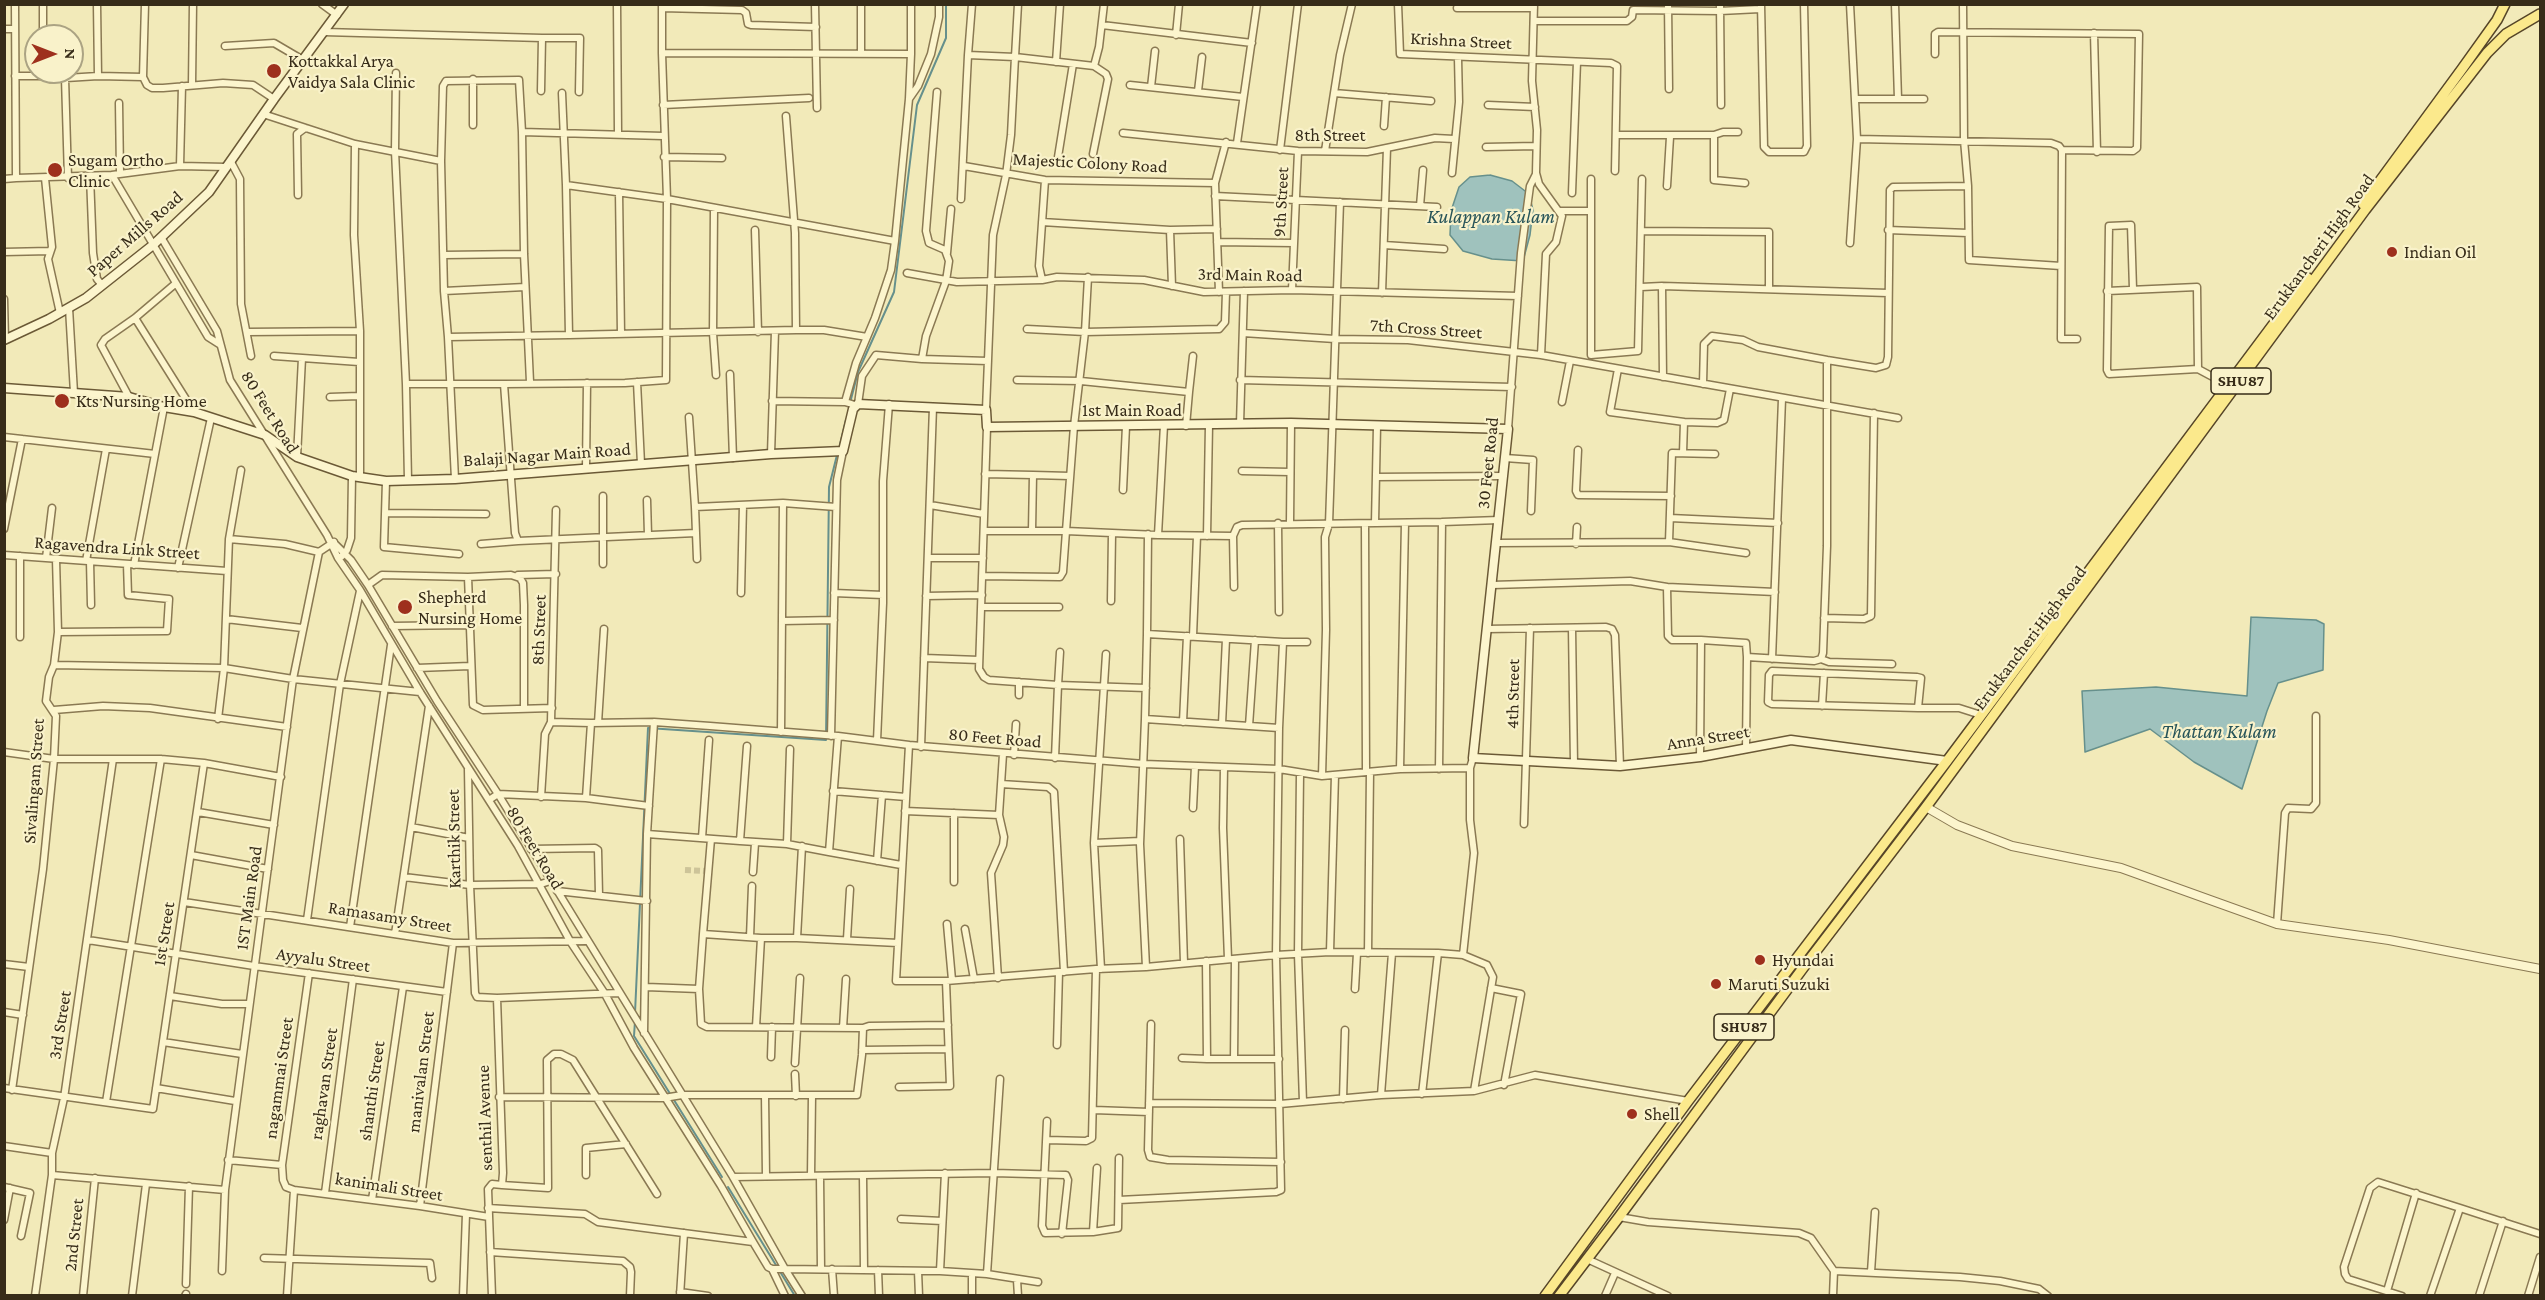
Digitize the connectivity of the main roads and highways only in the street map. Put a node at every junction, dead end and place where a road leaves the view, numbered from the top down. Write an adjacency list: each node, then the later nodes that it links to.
1 (344, 4): 5 (main road, Paper Mills Road)
2 (2503, 8): 4 (main road); 10 (main road, SHU87)
3 (2541, 14): 4 (main road, Erukkancheri High Road / SHU87)
4 (2516, 26): 12 (main road, Erukkancheri High Road / SHU87)
5 (5, 340)
6 (4, 388): 7 (main road, Balaji Nagar Main Road)
7 (987, 427): 8 (main road, 1st Main Road)
8 (1509, 429): 9 (main road, 30 Feet Road)
9 (1473, 758): 10 (main road, Anna Street)
10 (1947, 762): 11 (main road, SHU87)
11 (1557, 1280): 12 (main road); 13 (main road, SHU87)
12 (1565, 1287): 14 (main road, Erukkancheri High Road / SHU87)
13 (1545, 1296)
14 (1559, 1296)

